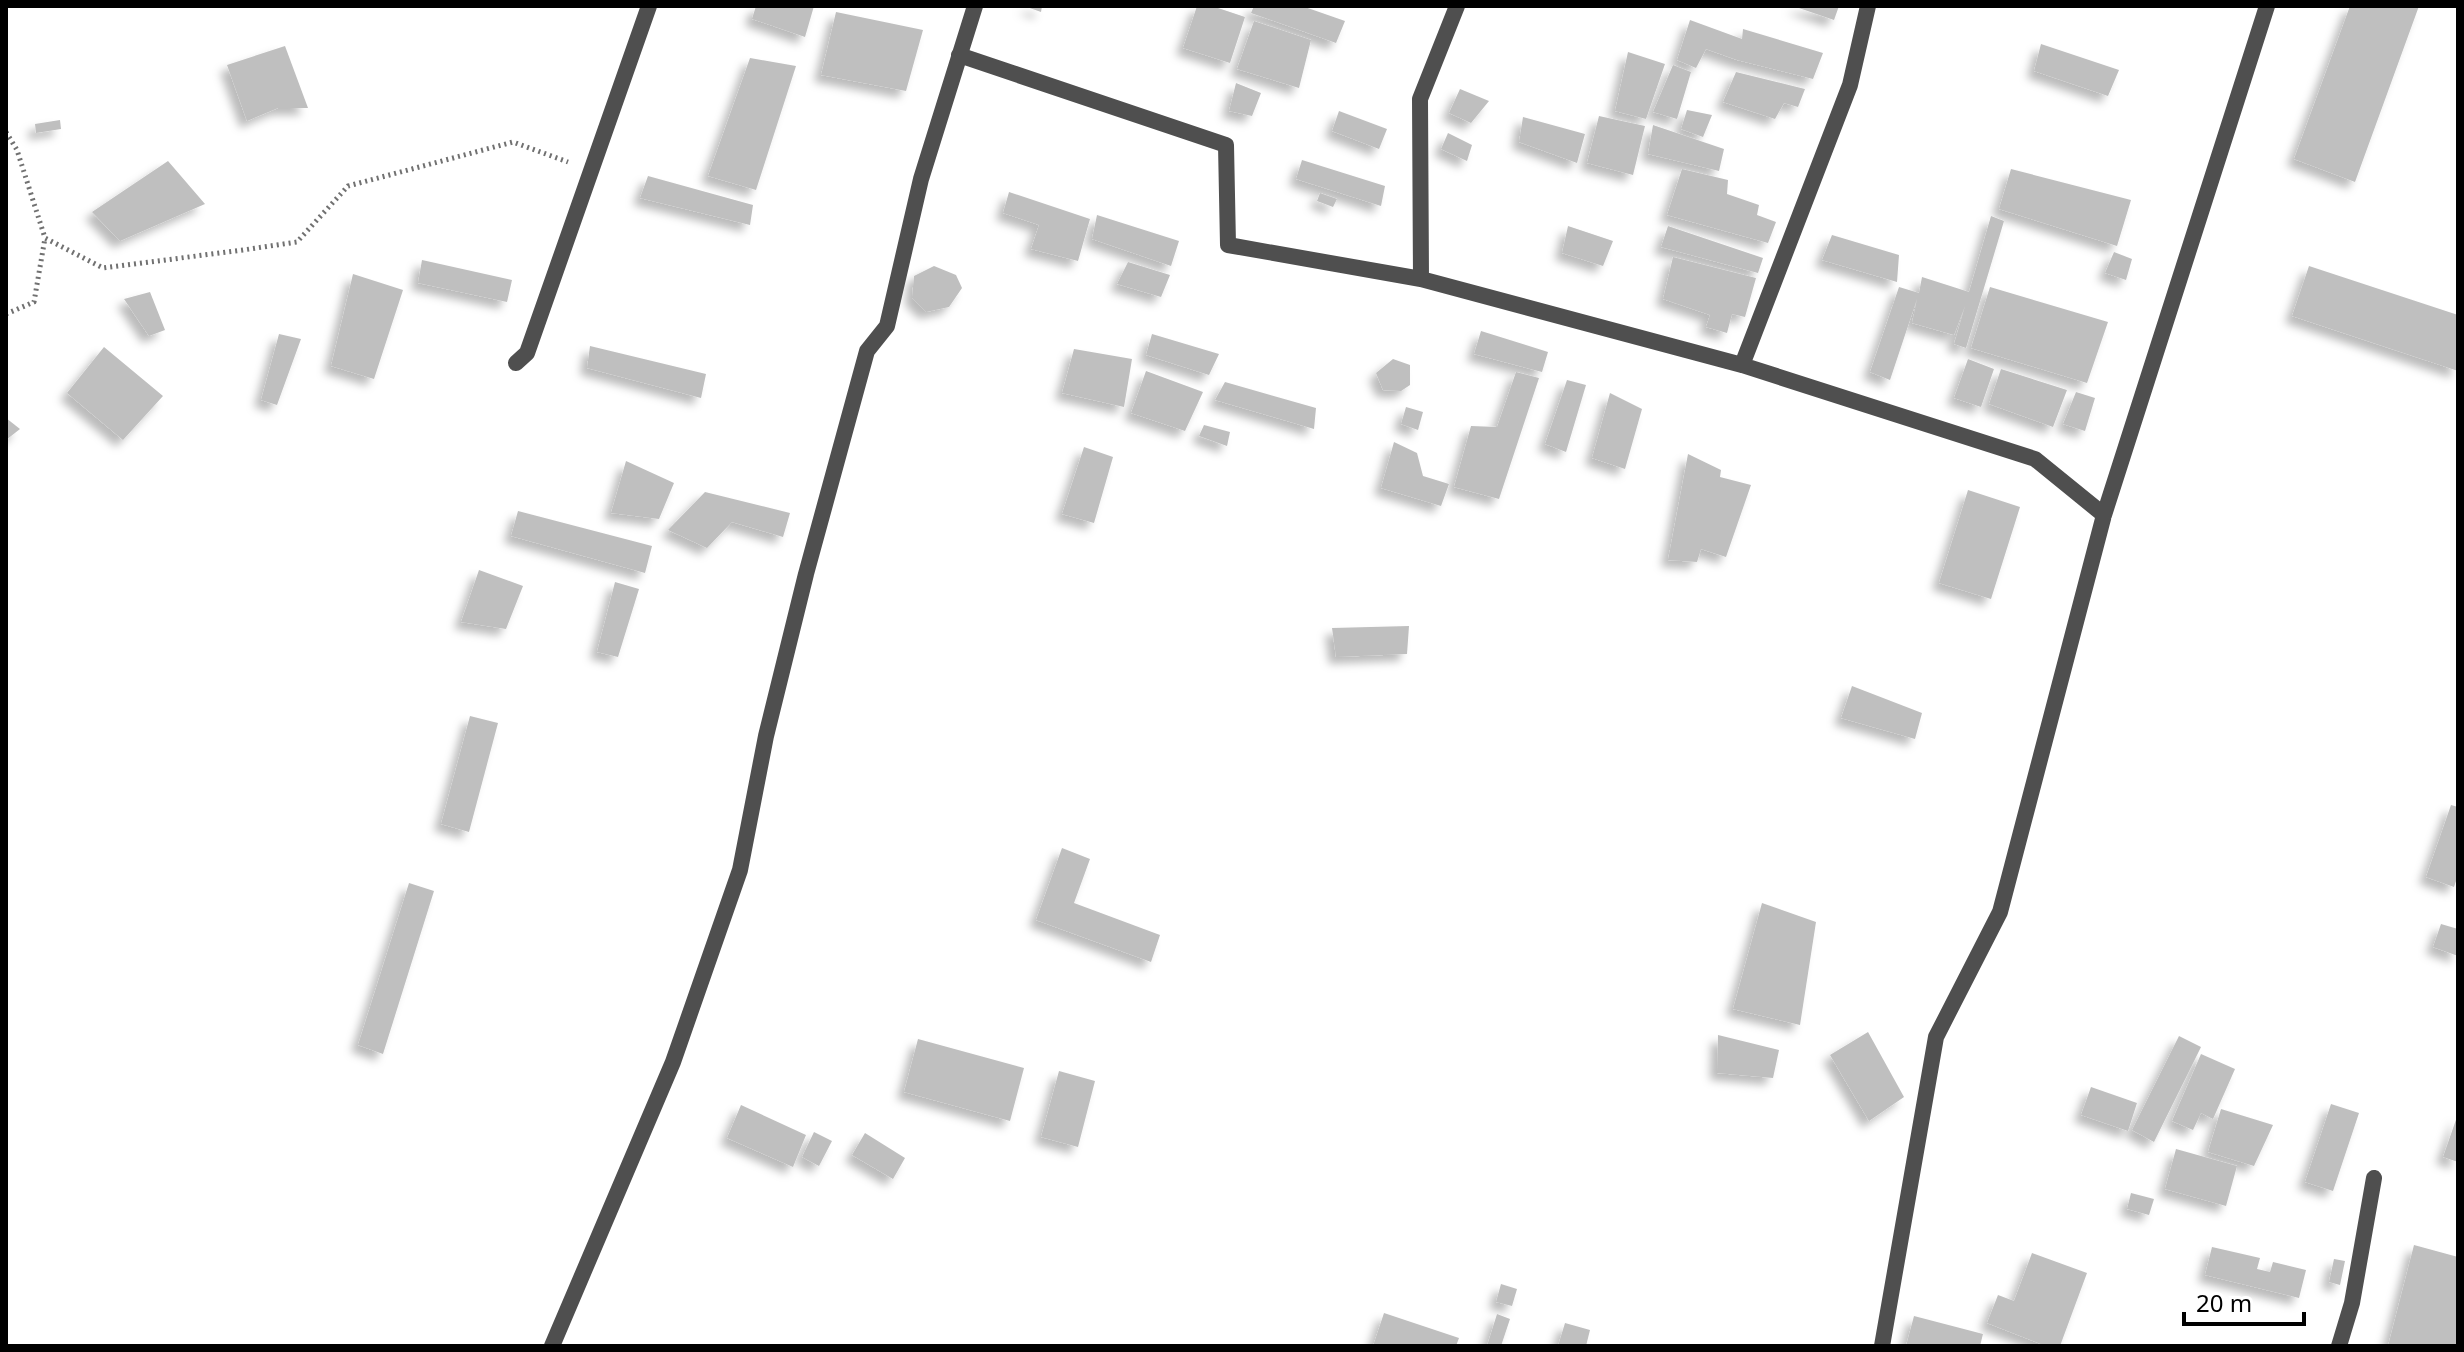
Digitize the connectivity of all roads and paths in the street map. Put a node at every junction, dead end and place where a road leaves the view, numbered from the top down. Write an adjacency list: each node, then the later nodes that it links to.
1 (649, 6): 8 (street)
2 (975, 6): 6 (street)
3 (1457, 6): 10 (street)
4 (1868, 6): 13 (street)
5 (2267, 6): 14 (street)
6 (959, 55): 10 (street); 16 (street)
7 (6, 132): 9 (path)
8 (592, 171): 9 (path); 12 (street)
9 (45, 238): 11 (path)
10 (1421, 279): 13 (street)
11 (6, 314)
12 (516, 363)
13 (1742, 365): 14 (street)
14 (2104, 515): 17 (street)
15 (2374, 1178): 18 (street)
16 (552, 1346)
17 (1882, 1346)
18 (2339, 1346)

